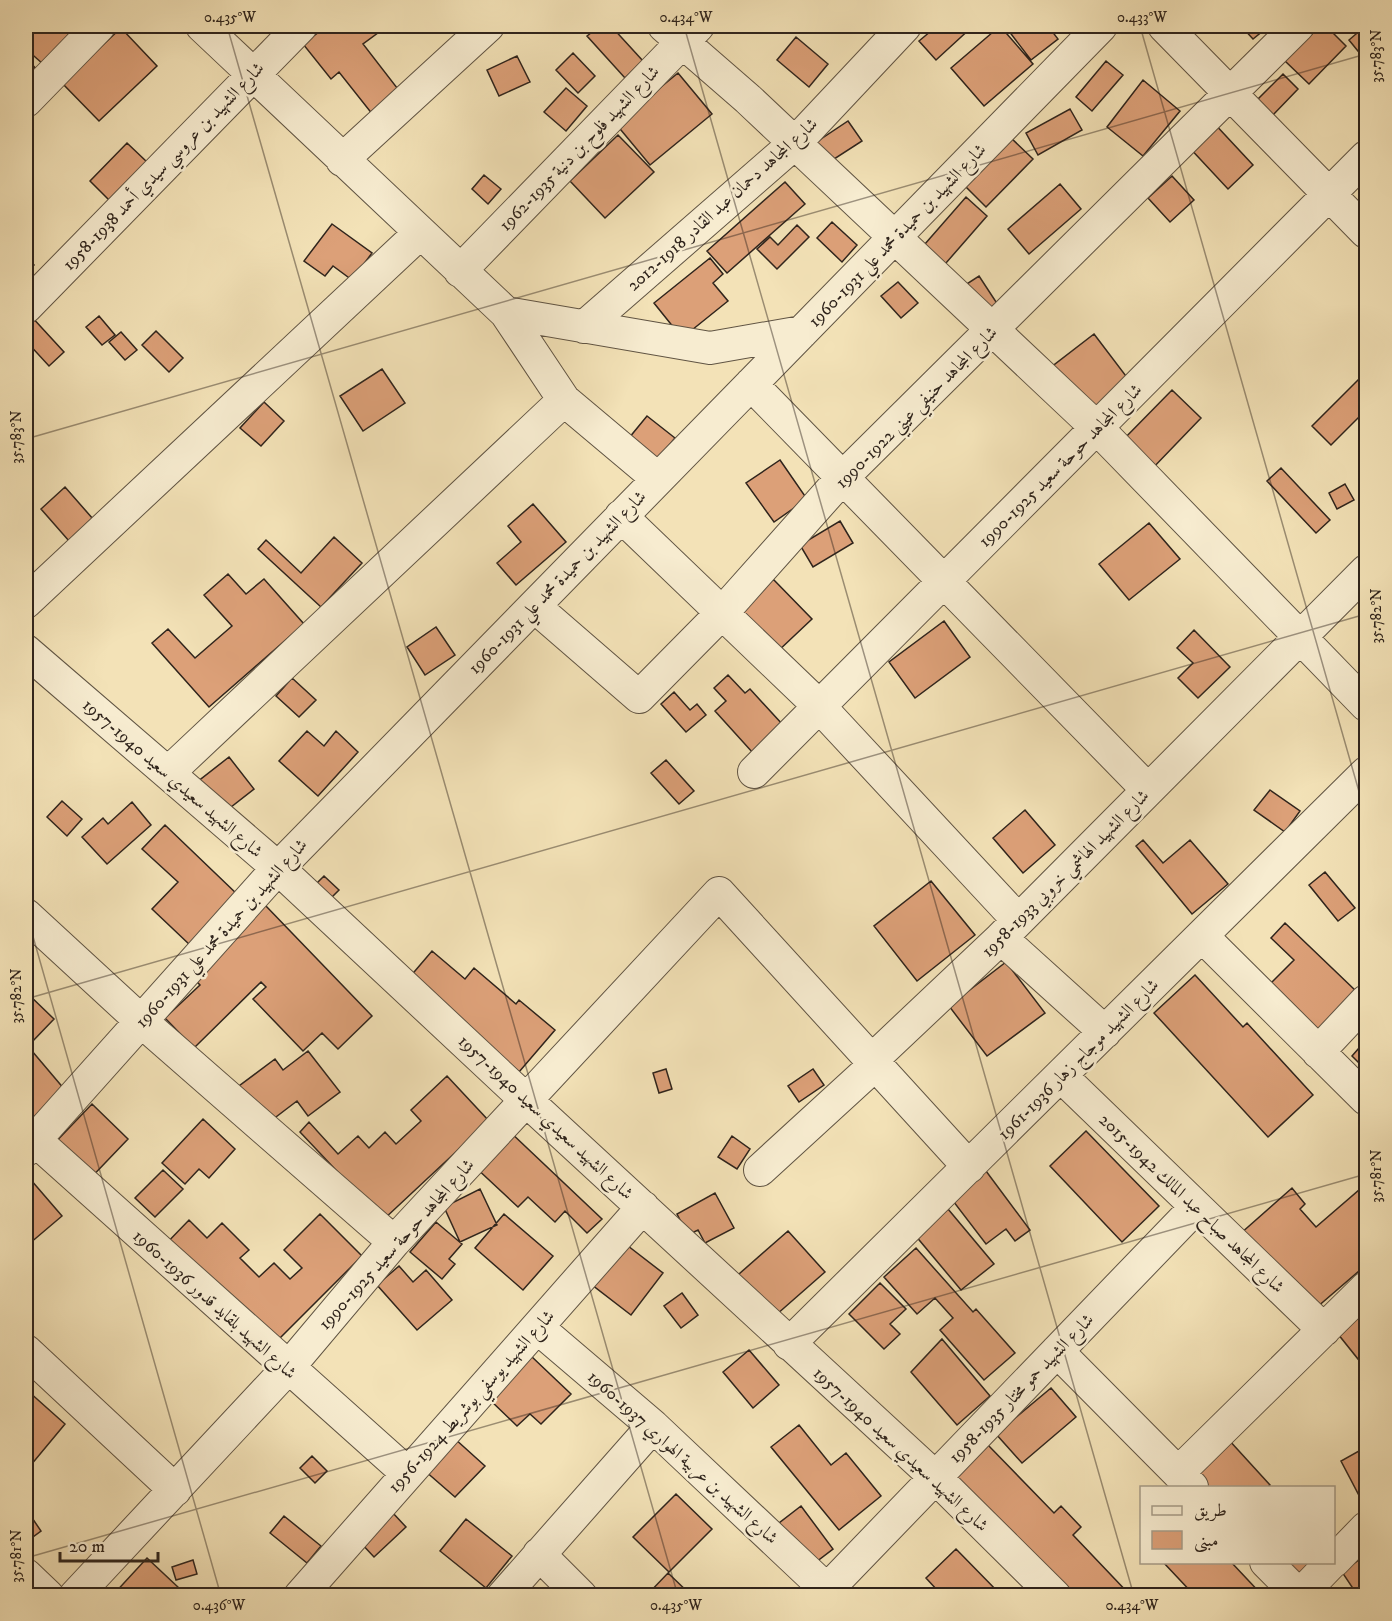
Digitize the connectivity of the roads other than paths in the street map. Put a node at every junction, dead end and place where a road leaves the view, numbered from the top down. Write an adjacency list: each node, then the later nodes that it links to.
1 (99, 26): 12 (street)
2 (202, 26): 10 (street)
3 (301, 26): 10 (street, شارع الشهيد بن عروسي سيدي أحمد 1938-1958)
4 (488, 26): 15 (street)
5 (905, 26): 13 (street, شارع المجاهد دحمان عبد القادر 1918-2012)
6 (1101, 26): 19 (street, شارع الشهيد بن حميدة محمد علي 1931-1960)
7 (1164, 26): 11 (street)
8 (1298, 26): 11 (street, شارع المجاهد حنيفي عيني 1922-1990)
9 (681, 31): 13 (street); 20 (street, شارع الشهيد فلوح بن دنية 1935-1962)
10 (251, 75): 15 (street); 21 (street, شارع الشهيد بن عروسي سيدي أحمد 1938-1958)
11 (1230, 93): 16 (street); 24 (street, شارع المجاهد حنيفي عيني 1922-1990)
12 (26, 101)
13 (795, 143): 19 (street); 23 (street, شارع المجاهد دحمان عبد القادر 1918-2012)
14 (1366, 157): 16 (street, شارع المجاهد حوحة سعيد 1925-1990)
15 (342, 160): 18 (street)
16 (1330, 195): 17 (street); 28 (street, شارع المجاهد حوحة سعيد 1925-1990)
17 (1366, 232)
18 (420, 233): 20 (street); 34 (street)
19 (893, 238): 24 (street); 25 (street, شارع الشهيد بن حميدة محمد علي 1931-1960)
20 (460, 271): 22 (street)
21 (26, 307)
22 (506, 313): 23 (street); 27 (street)
23 (584, 327): 25 (street)
24 (992, 331): 28 (street); 29 (street, شارع المجاهد حنيفي عيني 1922-1990)
25 (802, 332): 26 (street, شارع الشهيد بن حميدة محمد علي 1931-1960)
26 (751, 384): 29 (street); 30 (street, شارع الشهيد بن حميدة محمد علي 1931-1960)
27 (564, 400): 30 (street); 42 (street)
28 (1097, 428): 33 (street, شارع المجاهد حوحة سعيد 1925-1990); 37 (street)
29 (843, 477): 33 (street); 36 (street, شارع المجاهد حنيفي عيني 1922-1990)
30 (658, 479): 31 (street, شارع الشهيد بن حميدة محمد علي 1931-1960)
31 (621, 516): 35 (street, شارع الشهيد بن حميدة محمد علي 1931-1960); 36 (street)
32 (1366, 571): 37 (street, شارع الشهيد الهاشمي خروبي 1933-1958)
33 (945, 580): 40 (street, شارع المجاهد حوحة سعيد 1925-1990); 44 (street)
34 (26, 602)
35 (534, 606): 36 (street, شارع المجاهد حنيفي عيني 1922-1990); 45 (street, شارع الشهيد بن حميدة محمد علي 1931-1960)
36 (722, 613): 40 (street)
37 (1301, 637): 39 (street); 44 (street, شارع الشهيد الهاشمي خروبي 1933-1958)
38 (26, 651): 42 (street, شارع الشهيد سعيدي سعيد 1940-1957)
39 (1366, 705)
40 (819, 706): 41 (street, شارع المجاهد حوحة سعيد 1925-1990); 47 (street)
41 (754, 772)
42 (168, 773): 45 (street, شارع الشهيد سعيدي سعيد 1940-1957)
43 (1366, 773): 48 (street, شارع الشهيد موجاج زهار 1936-1961)
44 (1148, 790): 47 (street, شارع الشهيد الهاشمي خروبي 1933-1958)
45 (278, 868): 50 (street, شارع الشهيد بن حميدة محمد علي 1931-1960); 56 (street, شارع الشهيد سعيدي سعيد 1940-1957)
46 (26, 915): 50 (street)
47 (1010, 929): 51 (street); 53 (street, شارع الشهيد الهاشمي خروبي 1933-1958)
48 (1202, 936): 51 (street, شارع الشهيد موجاج زهار 1936-1961); 52 (street)
49 (1366, 1001): 52 (street)
50 (141, 1021): 57 (street, شارع الشهيد بن حميدة محمد علي 1931-1960); 62 (street)
51 (1105, 1032): 54 (street, شارع الشهيد موجاج زهار 1936-1961)
52 (1318, 1052): 55 (street)
53 (872, 1060): 56 (street, شارع المجاهد حوحة سعيد 1925-1990); 58 (street); 59 (street, شارع الشهيد الهاشمي خروبي 1933-1958)
54 (1061, 1076): 58 (street, شارع الشهيد موجاج زهار 1936-1961); 61 (street, شارع المجاهد صباح عبد المالك 1942-2015)
55 (1366, 1099)
56 (526, 1100): 60 (street, شارع الشهيد سعيدي سعيد 1940-1957); 62 (street, شارع المجاهد حوحة سعيد 1925-1990)
57 (28, 1141): 69 (street, شارع الشهيد بلقايد قدور 1936-1960)
58 (969, 1167): 66 (street, شارع الشهيد موجاج زهار 1936-1961)
59 (760, 1170)
60 (643, 1207): 64 (street, شارع الشهيد يوسفي بوشريط 1924-1956); 66 (street, شارع الشهيد سعيدي سعيد 1940-1957)
61 (1196, 1207): 65 (street, شارع المجاهد صباح عبد المالك 1942-2015); 68 (street, شارع الشهيد حمو مختار 1935-1958)
62 (394, 1242): 69 (street, شارع المجاهد حوحة سعيد 1925-1990)
63 (1366, 1288): 65 (street)
64 (538, 1328): 70 (street, شارع الشهيد بن عربية الهواري 1937-1960); 71 (street, شارع الشهيد يوسفي بوشريط 1924-1956)
65 (1324, 1330): 73 (street)
66 (789, 1344): 72 (street, شارع الشهيد سعيدي سعيد 1940-1957)
67 (26, 1351): 74 (street)
68 (1057, 1351): 72 (street, شارع الشهيد حمو مختار 1935-1958); 73 (street)
69 (287, 1369): 71 (street, شارع الشهيد بلقايد قدور 1936-1960); 74 (street, شارع المجاهد حوحة سعيد 1925-1990)
70 (653, 1426): 76 (street); 82 (street, شارع الشهيد بن عربية الهواري 1937-1960)
71 (407, 1473): 86 (street, شارع الشهيد يوسفي بوشريط 1924-1956)
72 (935, 1477): 81 (street, شارع الشهيد سعيدي سعيد 1940-1957); 82 (street, شارع الشهيد حمو مختار 1935-1958)
73 (1185, 1480)
74 (175, 1490): 85 (street, شارع المجاهد حوحة سعيد 1925-1990)
75 (1366, 1528): 77 (street)
76 (540, 1554): 87 (street); 88 (street)
77 (1335, 1560)
78 (1267, 1564): 83 (street)
79 (1331, 1564): 83 (street)
80 (26, 1575): 84 (street)
81 (1036, 1589)
82 (824, 1593)
83 (1299, 1595)
84 (48, 1596)
85 (75, 1596)
86 (300, 1596)
87 (503, 1596)
88 (581, 1596)

